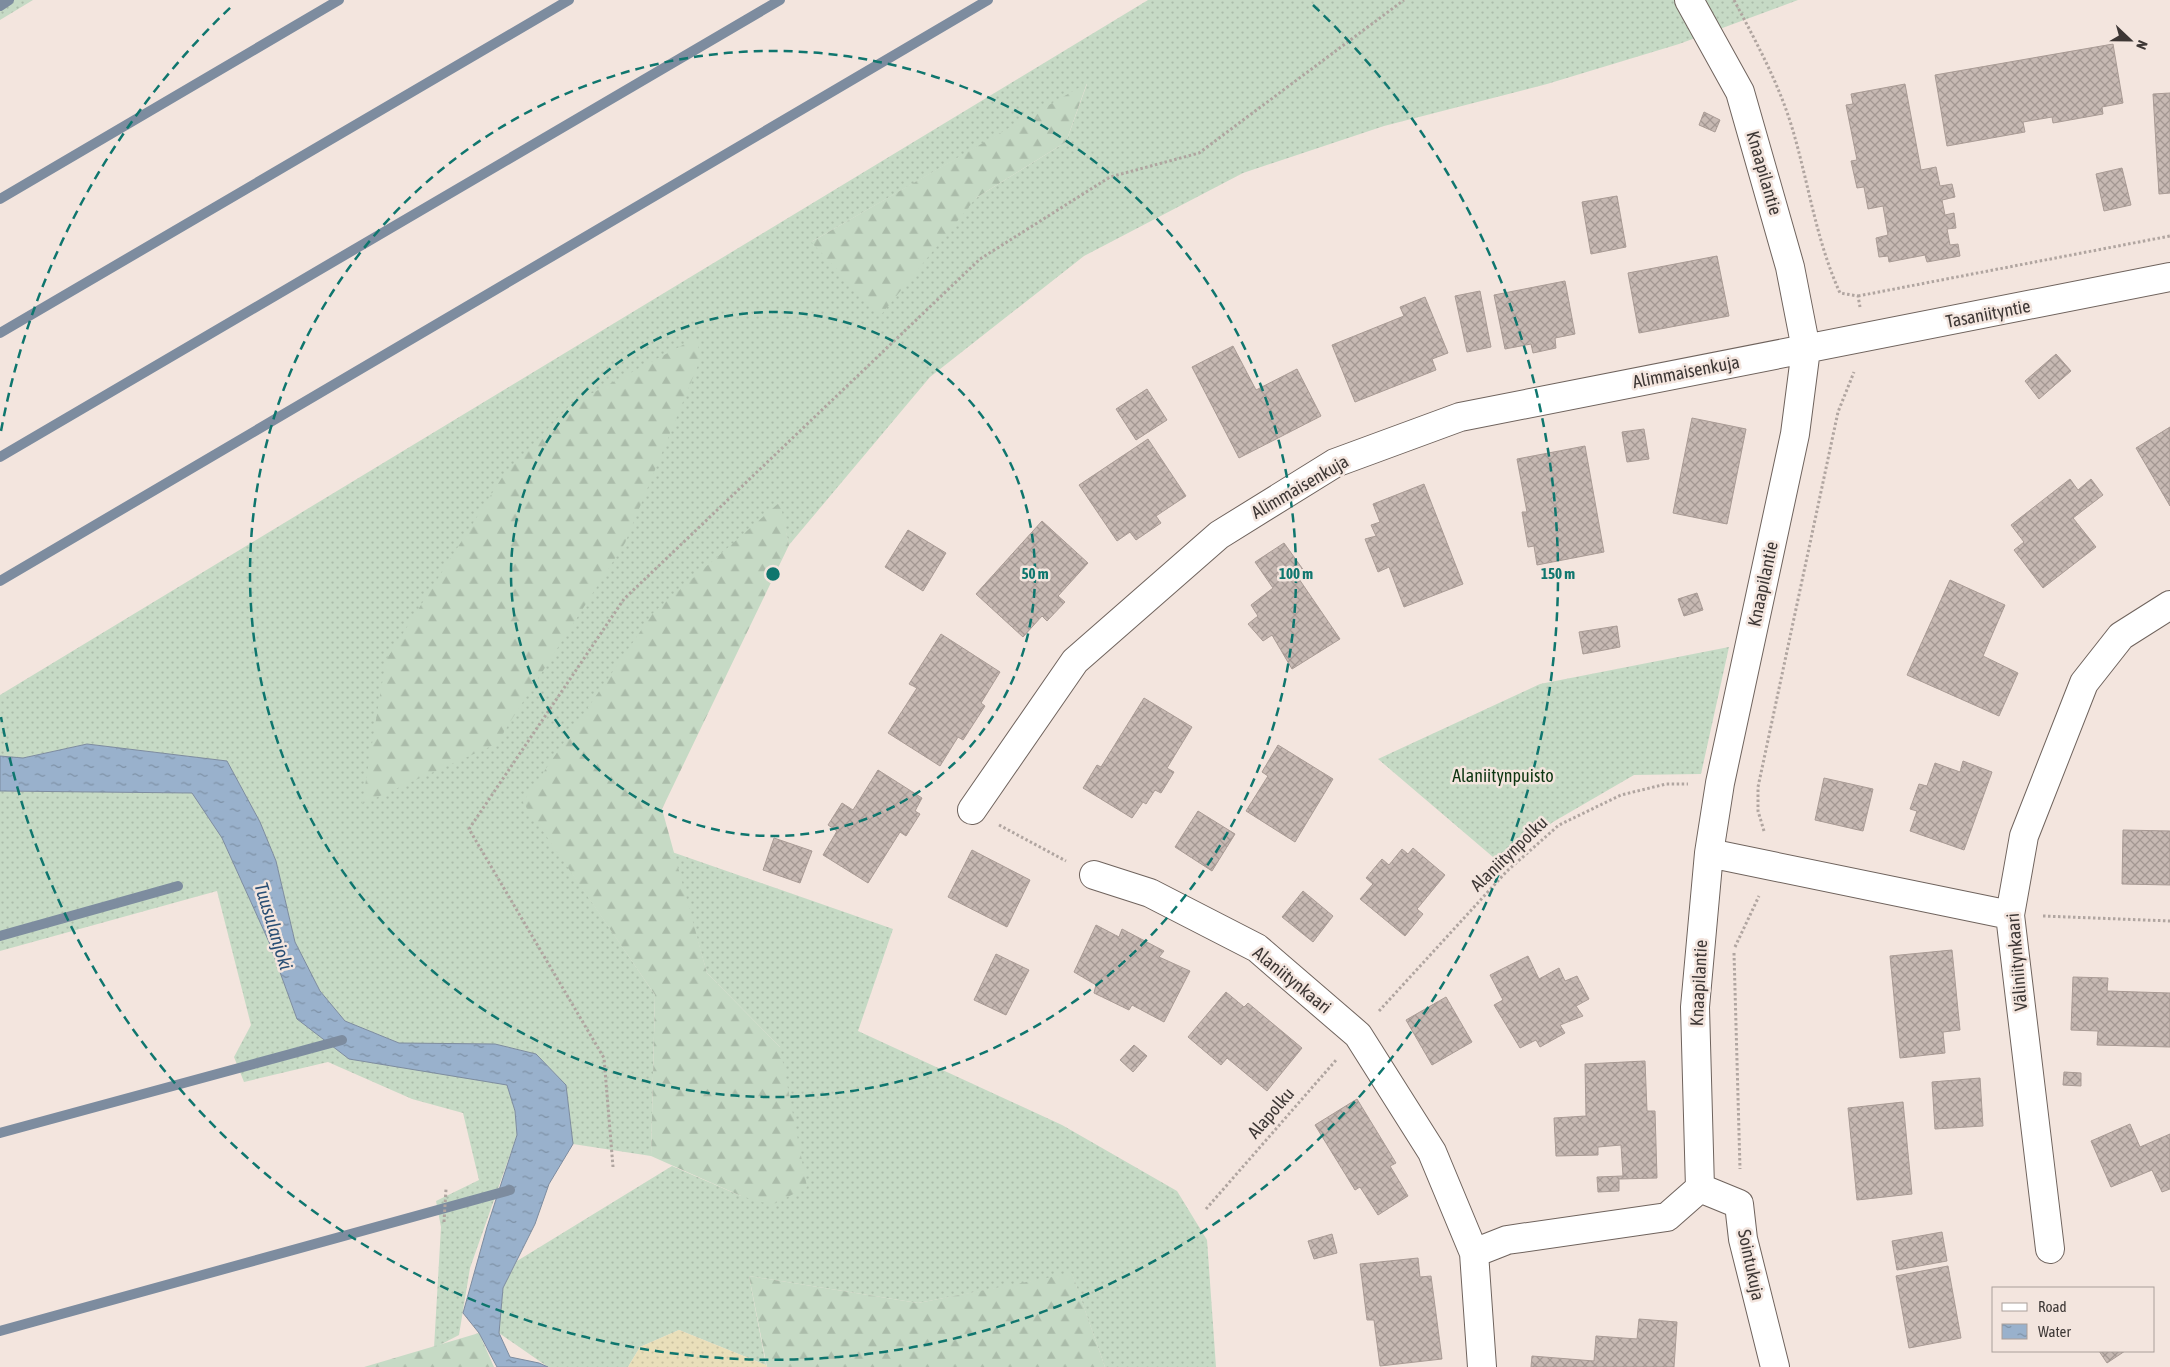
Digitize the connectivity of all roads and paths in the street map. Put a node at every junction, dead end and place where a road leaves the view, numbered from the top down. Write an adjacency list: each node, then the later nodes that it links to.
1 (1404, 0): 19 (path)
2 (1689, 0): 8 (street, Knaapilantie)
3 (1734, 0): 6 (path)
4 (2170, 236): 6 (path)
5 (2170, 277): 7 (street, Tasaniityntie)
6 (1858, 296): 7 (path)
7 (1866, 338): 8 (street, Tasaniityntie); 11 (path)
8 (1806, 349): 10 (street, Knaapilantie); 12 (street, Alimmaisenkuja)
9 (2170, 605): 16 (street, Väliniitynkaari)
10 (1720, 783): 11 (path, Alaniitynpolku); 13 (street, Knaapilantie); 18 (path, Alaniitynpolku)
11 (1758, 787): 14 (path)
12 (972, 810): 15 (path)
13 (1709, 853): 14 (street); 20 (street, Knaapilantie)
14 (1766, 863): 16 (street); 22 (path)
15 (1094, 875): 18 (street, Alaniitynkaari)
16 (2010, 915): 17 (path); 25 (street, Väliniitynkaari)
17 (2170, 921)
18 (1358, 1035): 23 (path, Alapolku); 26 (street, Alaniitynkaari)
19 (613, 1167)
20 (1700, 1188): 22 (street); 26 (street)
21 (446, 1189): 24 (path)
22 (1739, 1204): 28 (street, Sointukuja)
23 (1206, 1209)
24 (444, 1222)
25 (2050, 1250)
26 (1474, 1253): 27 (street, Alaniitynkaari)
27 (1482, 1367)
28 (1775, 1367)

